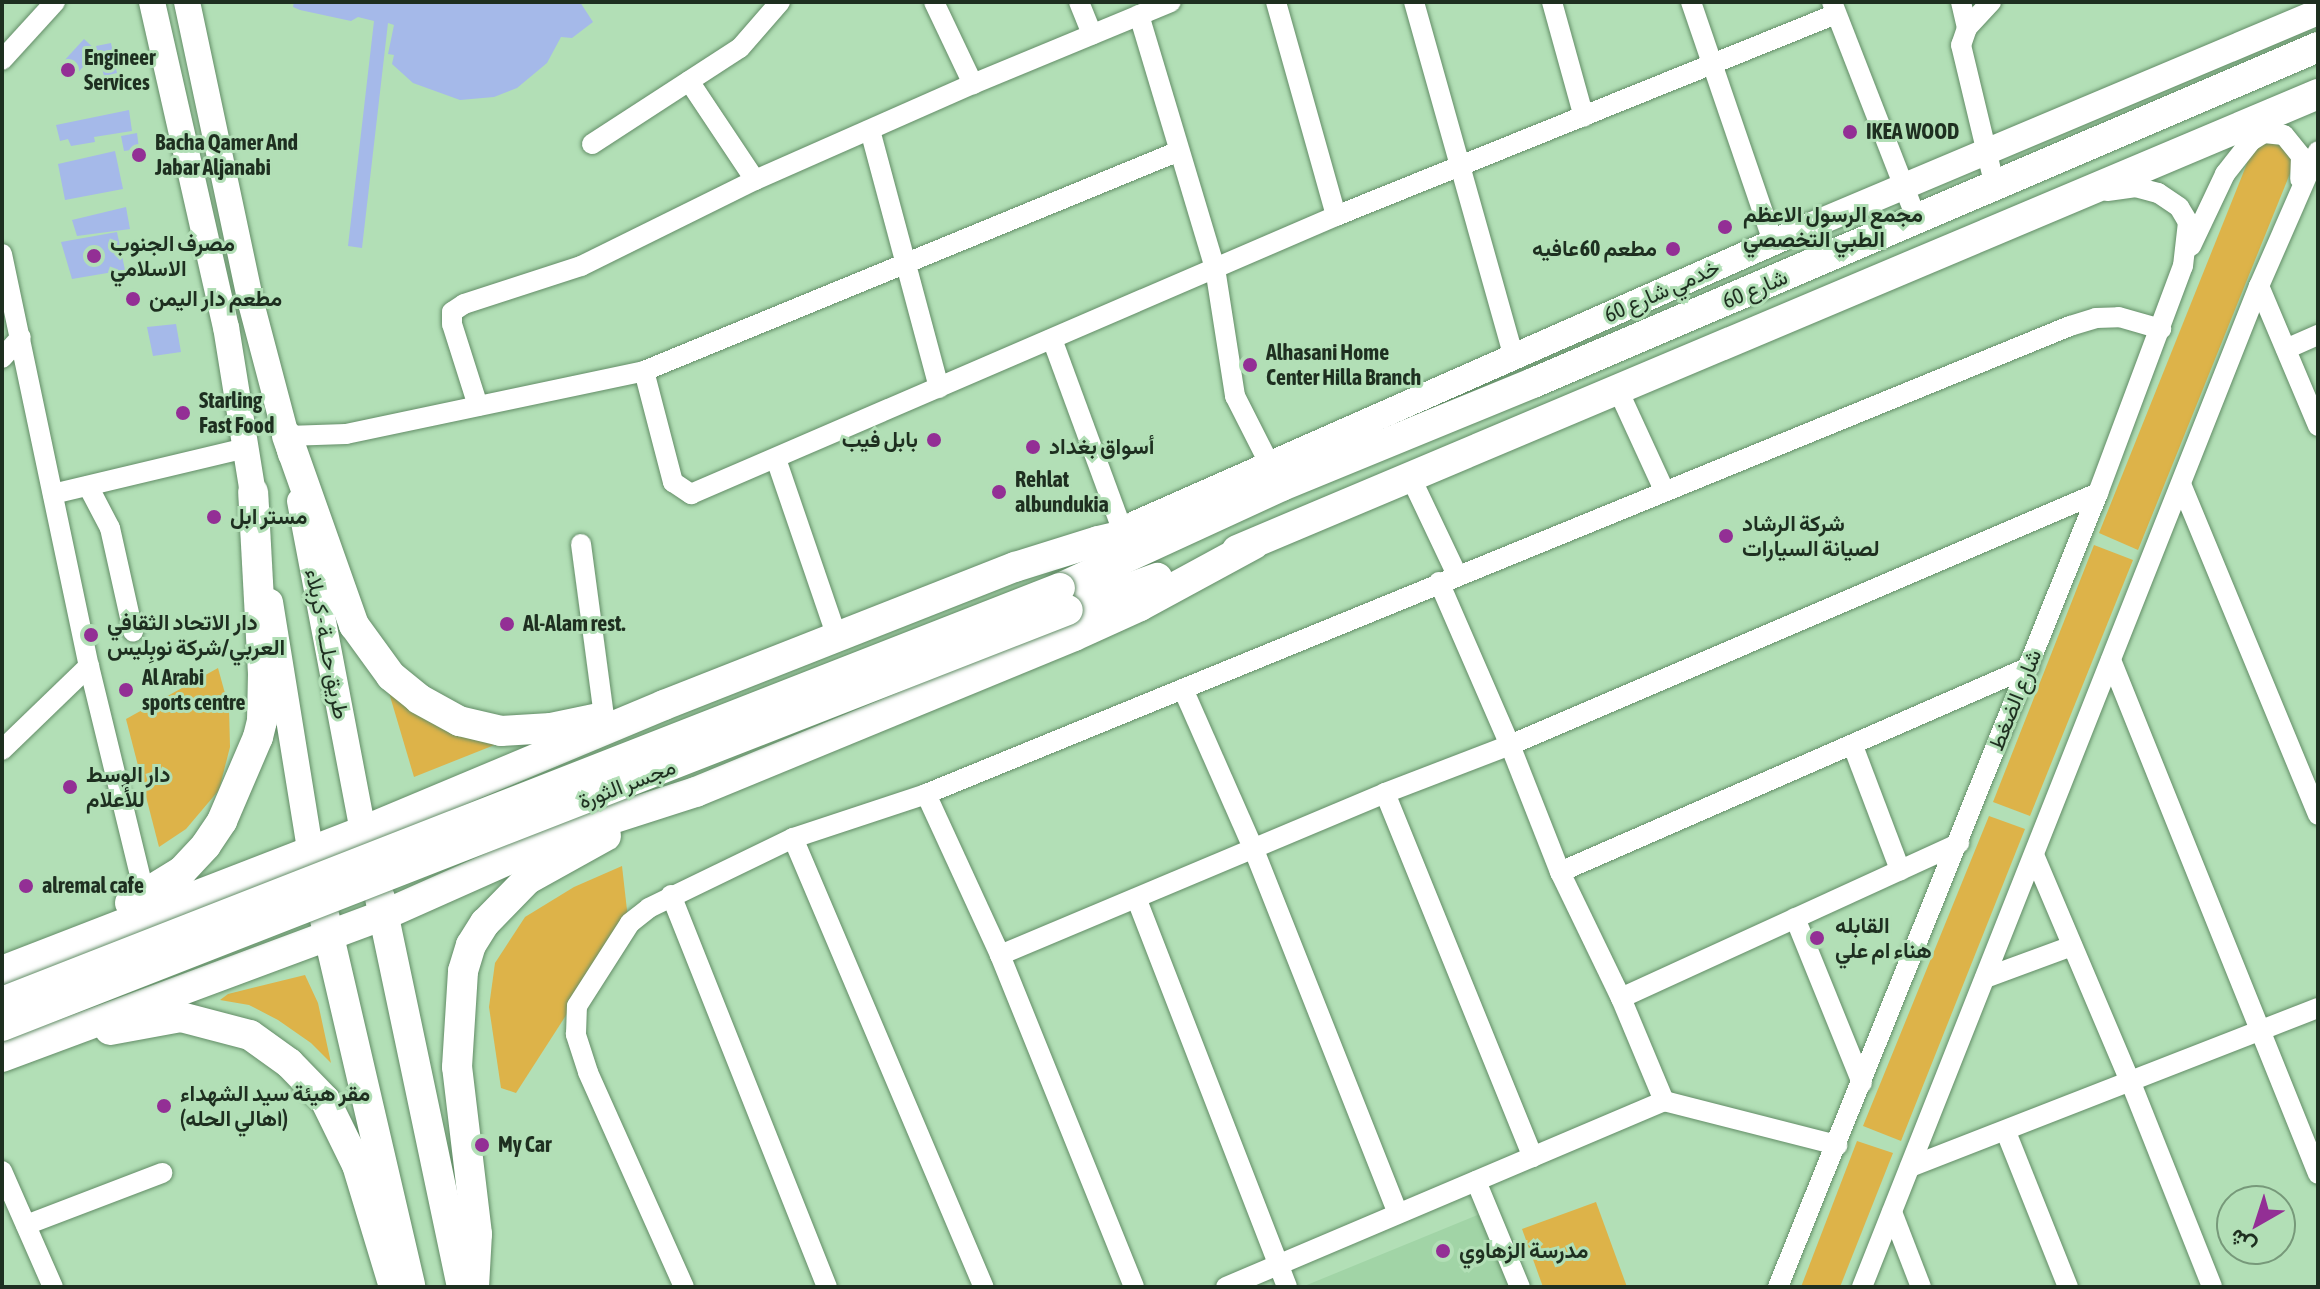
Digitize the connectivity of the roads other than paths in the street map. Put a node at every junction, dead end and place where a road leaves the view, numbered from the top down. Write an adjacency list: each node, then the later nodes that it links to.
1 (55, 2): 20 (street)
2 (152, 2): 46 (main road)
3 (187, 2): 45 (main road, طريق حلــة - كربلاء)
4 (780, 2): 22 (street)
5 (934, 2): 23 (street)
6 (1079, 2): 18 (street)
7 (1171, 2): 16 (street)
8 (1276, 2): 37 (street)
9 (1414, 2): 31 (street)
10 (1552, 2): 25 (street)
11 (1691, 2): 21 (street)
12 (1961, 2): 17 (street)
13 (1991, 2): 17 (street)
14 (1834, 8): 21 (street); 33 (street)
15 (2318, 12): 30 (main road, خدمي شارع 60)
16 (1139, 15): 18 (street); 28 (street)
17 (1967, 28): 30 (street)
18 (1092, 35): 23 (street)
19 (2318, 47): 34 (highway, شارع 60)
20 (2, 60)
21 (1712, 64): 25 (street); 39 (street)
22 (689, 81): 27 (street); 32 (street)
23 (973, 84): 26 (street)
24 (2318, 94): 36 (highway, شارع 60)
25 (1584, 117): 31 (street)
26 (870, 130): 32 (street); 41 (street)
27 (592, 144)
28 (1179, 151): 41 (street); 43 (street)
29 (2318, 151): 35 (street)
30 (1987, 152): 33 (main road, خدمي شارع 60); 34 (street)
31 (1462, 167): 37 (street); 54 (street)
32 (755, 180): 59 (street)
33 (1903, 187): 38 (street); 39 (main road, خدمي شارع 60)
34 (1995, 187): 38 (highway, شارع 60)
35 (2298, 191): 42 (street); 44 (street)
36 (2079, 195): 42 (street, شارع الضغط); 58 (highway, شارع 60)
37 (1336, 216): 43 (street)
38 (1917, 220): 72 (highway, شارع 60)
39 (1773, 242): 54 (main road, خدمي شارع 60)
40 (2, 254): 50 (street)
41 (905, 262): 56 (street); 57 (street)
42 (2183, 266): 47 (street, شارع الضغط)
43 (1215, 268): 51 (street); 64 (street)
44 (2259, 286): 53 (street); 66 (street)
45 (251, 303): 46 (main road); 49 (main road, طريق حلــة - كربلاء)
46 (222, 310): 52 (main road)
47 (2161, 329): 68 (street); 70 (street, شارع الضغط)
48 (2318, 335): 53 (street)
49 (259, 336): 52 (main road); 61 (main road, طريق حلــة - كربلاء)
50 (21, 337): 55 (street); 71 (street)
51 (1052, 339): 57 (street); 73 (street)
52 (228, 340): 62 (main road)
53 (2286, 349): 60 (street)
54 (1514, 357): 64 (main road, خدمي شارع 60)
55 (2, 358)
56 (644, 371): 59 (street); 63 (street)
57 (939, 388): 63 (street)
58 (1618, 390): 65 (highway, شارع 60); 68 (street)
59 (478, 406): 61 (street)
60 (2318, 426)
61 (287, 436): 85 (highway); 94 (main road, طريق حلــة - كربلاء)
62 (246, 448): 67 (street); 69 (main road)
63 (776, 459): 79 (street)
64 (1270, 465): 73 (main road, خدمي شارع 60)
65 (1411, 478): 75 (highway, شارع 60); 76 (street)
66 (2181, 484): 80 (street); 93 (street)
67 (88, 486): 71 (street); 78 (street)
68 (1664, 490): 76 (street)
69 (253, 492): 98 (main road); 105 (highway)
70 (2098, 493): 82 (street, شارع الضغط); 86 (street)
71 (53, 494): 81 (street)
72 (1234, 509): 73 (highway); 77 (highway, مجسر الثورة)
73 (1110, 535): 79 (highway)
74 (581, 544): 85 (street)
75 (1254, 544): 77 (highway, مجسر الثورة); 90 (highway)
76 (1448, 578): 83 (street); 86 (street)
77 (1064, 599): 115 (highway, مجسر الثورة, bridge); 117 (highway, مجسر الثورة, bridge)
78 (133, 631)
79 (837, 637): 84 (highway)
80 (2111, 660): 100 (street); 118 (street)
81 (89, 666): 88 (street); 105 (street)
82 (2029, 667): 87 (street); 97 (street, شارع الضغط)
83 (1183, 689): 92 (street); 99 (street)
84 (664, 705): 85 (highway); 89 (highway)
85 (604, 717)
86 (1510, 745): 91 (street); 102 (street)
87 (1853, 746): 101 (street); 102 (street)
88 (2, 750)
89 (537, 758): 94 (highway); 95 (highway)
90 (696, 792): 95 (highway); 140 (highway)
91 (1385, 793): 99 (street); 126 (street)
92 (926, 794): 96 (street); 110 (street)
93 (2318, 815)
94 (363, 831): 98 (highway); 106 (highway, طريق حلــة - كربلاء)
95 (568, 833): 106 (highway)
96 (793, 838): 103 (street); 143 (street)
97 (1959, 843): 101 (street); 121 (street, شارع الضغط)
98 (310, 850): 105 (highway); 108 (highway)
99 (1254, 850): 104 (street); 133 (street)
100 (2034, 855): 109 (street); 112 (street)
101 (1900, 870): 107 (street)
102 (1560, 872): 114 (street)
103 (671, 895): 141 (street); 142 (street)
104 (1137, 900): 110 (street); 135 (street)
105 (149, 902): 111 (highway); 113 (highway)
106 (384, 915): 108 (highway); 139 (highway, طريق حلــة - كربلاء)
107 (1795, 918): 114 (street); 121 (street)
108 (329, 935): 113 (highway); 138 (highway)
109 (2072, 946): 112 (street); 122 (street)
110 (1000, 955): 144 (street)
111 (8, 969)
112 (1985, 978): 128 (street)
113 (193, 985): 119 (highway)
114 (1621, 998): 123 (street)
115 (2, 1002)
116 (2318, 1008): 118 (street)
117 (2, 1026)
118 (2261, 1031): 122 (street); 127 (street)
119 (37, 1042): 120 (highway); 137 (highway)
120 (2, 1057)
121 (1862, 1083): 125 (street, شارع الضغط)
122 (2131, 1083): 124 (street); 152 (street)
123 (1664, 1101): 125 (street); 126 (street)
124 (2006, 1132): 128 (street); 151 (street)
125 (1837, 1145): 148 (street, شارع الضغط)
126 (1533, 1157): 131 (street)
127 (2316, 1162)
128 (1910, 1167): 132 (street)
129 (2, 1171): 134 (street)
130 (162, 1173): 134 (street)
131 (1476, 1181): 133 (street); 147 (street)
132 (1892, 1212): 149 (street); 150 (street)
133 (1398, 1214): 135 (street)
134 (26, 1225): 136 (street)
135 (1279, 1265): 145 (street); 146 (street)
136 (53, 1287)
137 (394, 1287)
138 (410, 1287)
139 (462, 1287)
140 (474, 1287)
141 (684, 1287)
142 (827, 1287)
143 (984, 1287)
144 (1134, 1287)
145 (1226, 1287)
146 (1287, 1287)
147 (1520, 1287)
148 (1778, 1287)
149 (1862, 1287)
150 (1921, 1287)
151 (2068, 1287)
152 (2212, 1287)

